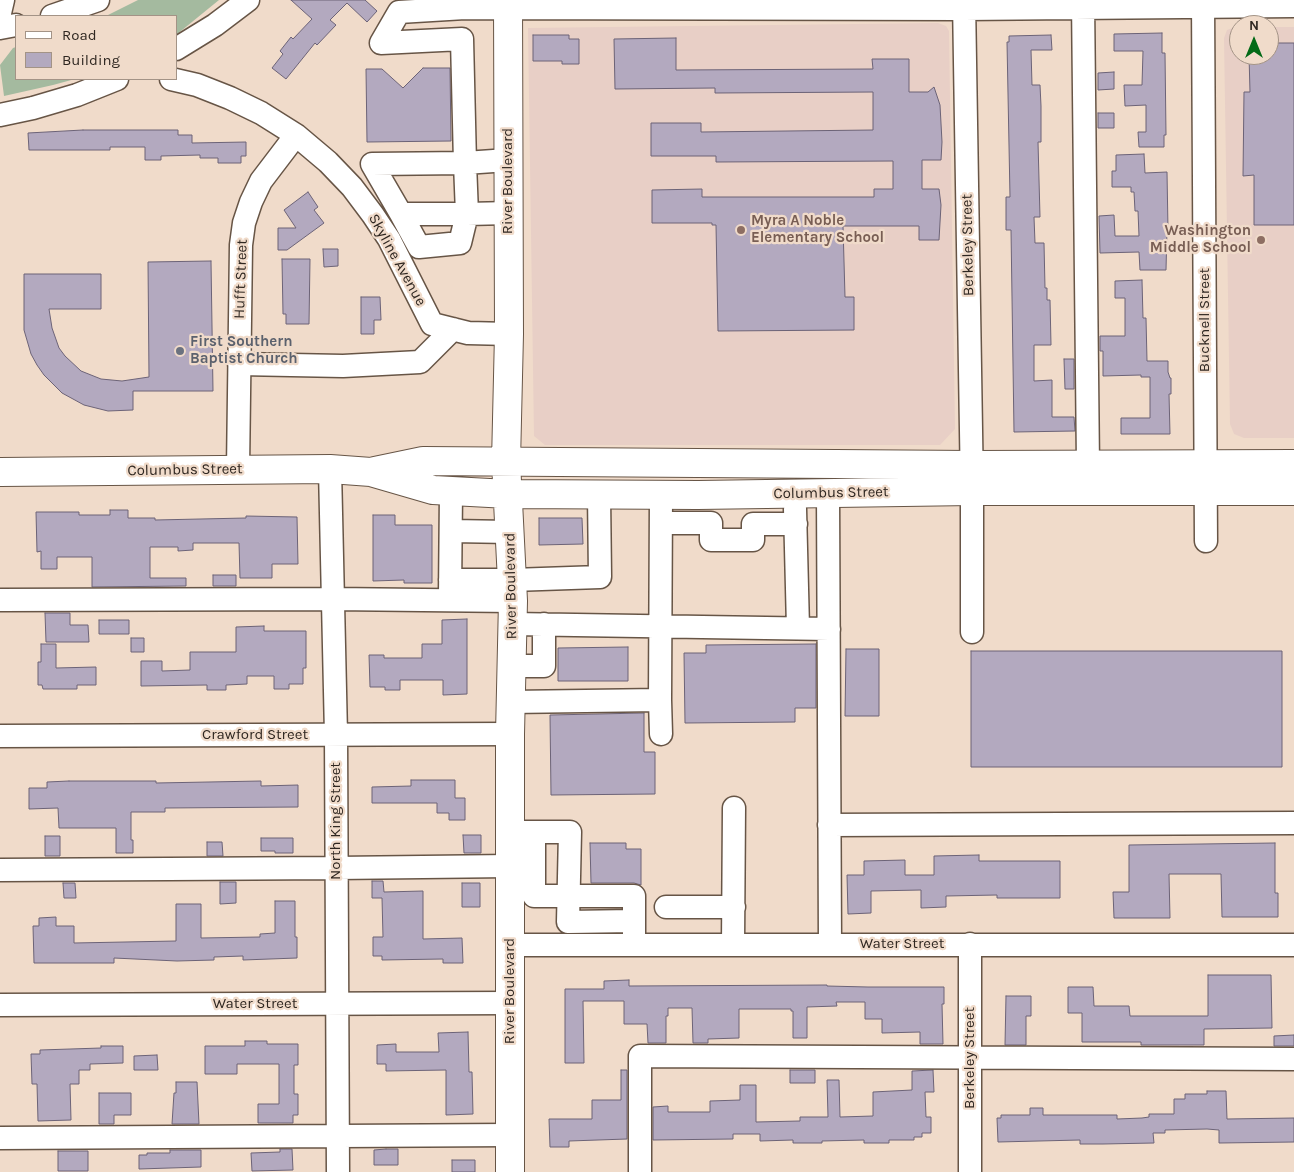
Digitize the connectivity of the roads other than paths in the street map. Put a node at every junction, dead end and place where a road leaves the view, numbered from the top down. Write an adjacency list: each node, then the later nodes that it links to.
1 (3, 0): 11 (street)
2 (98, 0): 12 (street)
3 (248, 0): 16 (street)
4 (1203, 3): 7 (street); 10 (street); 31 (street, Bucknell Street)
5 (465, 4): 8 (street); 9 (street); 15 (street)
6 (964, 4): 7 (street); 8 (street); 37 (street, Berkeley Street)
7 (1083, 4): 30 (street)
8 (508, 5): 21 (main road, River Boulevard)
9 (404, 6): 15 (street)
10 (1294, 6)
11 (0, 13)
12 (55, 15)
13 (15, 25): 14 (street)
14 (0, 28)
15 (462, 39): 22 (street)
16 (178, 48)
17 (114, 80): 19 (street)
18 (175, 80): 20 (street, Skyline Avenue)
19 (0, 115)
20 (296, 135): 26 (street, Skyline Avenue); 28 (street, Hufft Street)
21 (508, 160): 22 (street); 23 (main road, River Boulevard)
22 (465, 163): 24 (street); 25 (street)
23 (509, 213): 25 (street); 27 (main road, River Boulevard)
24 (401, 214): 25 (street); 25 (street)
25 (466, 214)
26 (453, 329): 27 (street, Skyline Avenue); 28 (street)
27 (509, 334): 29 (main road, River Boulevard)
28 (238, 364): 33 (street, Hufft Street)
29 (506, 462): 36 (main road, Columbus Street); 37 (main road, Columbus Street); 43 (main road, River Boulevard)
30 (1088, 464): 31 (main road, Columbus Street); 37 (main road, Columbus Street)
31 (1206, 464): 32 (main road, Columbus Street); 39 (street, Bucknell Street)
32 (1294, 464)
33 (238, 469): 34 (main road, Columbus Street); 35 (main road, Columbus Street)
34 (330, 469): 36 (main road, Columbus Street); 52 (street, North King Street)
35 (0, 472)
36 (371, 472): 38 (main road, Columbus Street)
37 (972, 478): 39 (main road, Columbus Street); 42 (main road, Columbus Street); 59 (street, Berkeley Street)
38 (451, 491): 43 (main road, Columbus Street); 48 (street)
39 (1206, 491): 40 (main road, Columbus Street); 50 (street, Bucknell Street)
40 (1294, 491)
41 (795, 493): 42 (main road, Columbus Street); 45 (main road, Columbus Street); 47 (street)
42 (828, 493): 58 (street)
43 (508, 494): 44 (main road, Columbus Street); 49 (main road, River Boulevard)
44 (599, 494): 45 (main road, Columbus Street); 54 (street)
45 (661, 495): 46 (street)
46 (661, 523): 47 (street); 56 (street)
47 (796, 524): 57 (street)
48 (452, 531): 49 (street); 51 (street)
49 (510, 532): 54 (main road, River Boulevard)
50 (1206, 541)
51 (450, 590): 52 (street); 54 (street)
52 (332, 599): 53 (street); 65 (street, North King Street)
53 (0, 600)
54 (512, 602): 55 (street); 60 (main road, River Boulevard)
55 (544, 624): 56 (street); 60 (street)
56 (662, 626): 57 (street); 61 (street)
57 (798, 628): 58 (street)
58 (829, 629): 69 (street)
59 (972, 632)
60 (511, 666): 62 (main road, River Boulevard)
61 (660, 700): 62 (street); 64 (street)
62 (510, 702): 63 (main road, River Boulevard)
63 (510, 734): 65 (street, Crawford Street); 70 (main road, River Boulevard)
64 (661, 734)
65 (336, 735): 66 (street, Crawford Street); 72 (street, North King Street)
66 (0, 736)
67 (734, 808): 77 (street)
68 (1294, 823): 69 (street)
69 (829, 825): 84 (street)
70 (522, 832): 71 (main road, River Boulevard); 74 (street); 75 (street)
71 (510, 866): 72 (street); 74 (main road, River Boulevard)
72 (336, 868): 73 (street); 88 (street, North King Street)
73 (0, 870)
74 (522, 895): 75 (street); 80 (main road, River Boulevard)
75 (569, 896): 78 (street); 79 (street)
76 (666, 907): 77 (street)
77 (734, 907): 83 (street)
78 (634, 921): 79 (street); 82 (street)
79 (568, 922): 81 (street)
80 (510, 944): 81 (street, Water Street); 87 (main road, River Boulevard)
81 (569, 944): 82 (street, Water Street)
82 (634, 944): 83 (street, Water Street)
83 (733, 944): 84 (street, Water Street)
84 (830, 944): 85 (street, Water Street)
85 (970, 944): 86 (street, Water Street); 90 (street, Berkeley Street)
86 (1294, 945)
87 (510, 1003): 88 (street, Water Street); 92 (main road, River Boulevard)
88 (337, 1004): 89 (street, Water Street); 93 (street, North King Street)
89 (0, 1005)
90 (970, 1059): 91 (street); 97 (street); 98 (street, Berkeley Street)
91 (1294, 1059)
92 (510, 1135): 93 (street); 96 (main road, River Boulevard)
93 (337, 1136): 94 (street); 95 (street, North King Street)
94 (0, 1138)
95 (338, 1172)
96 (510, 1172)
97 (640, 1172)
98 (970, 1172)

